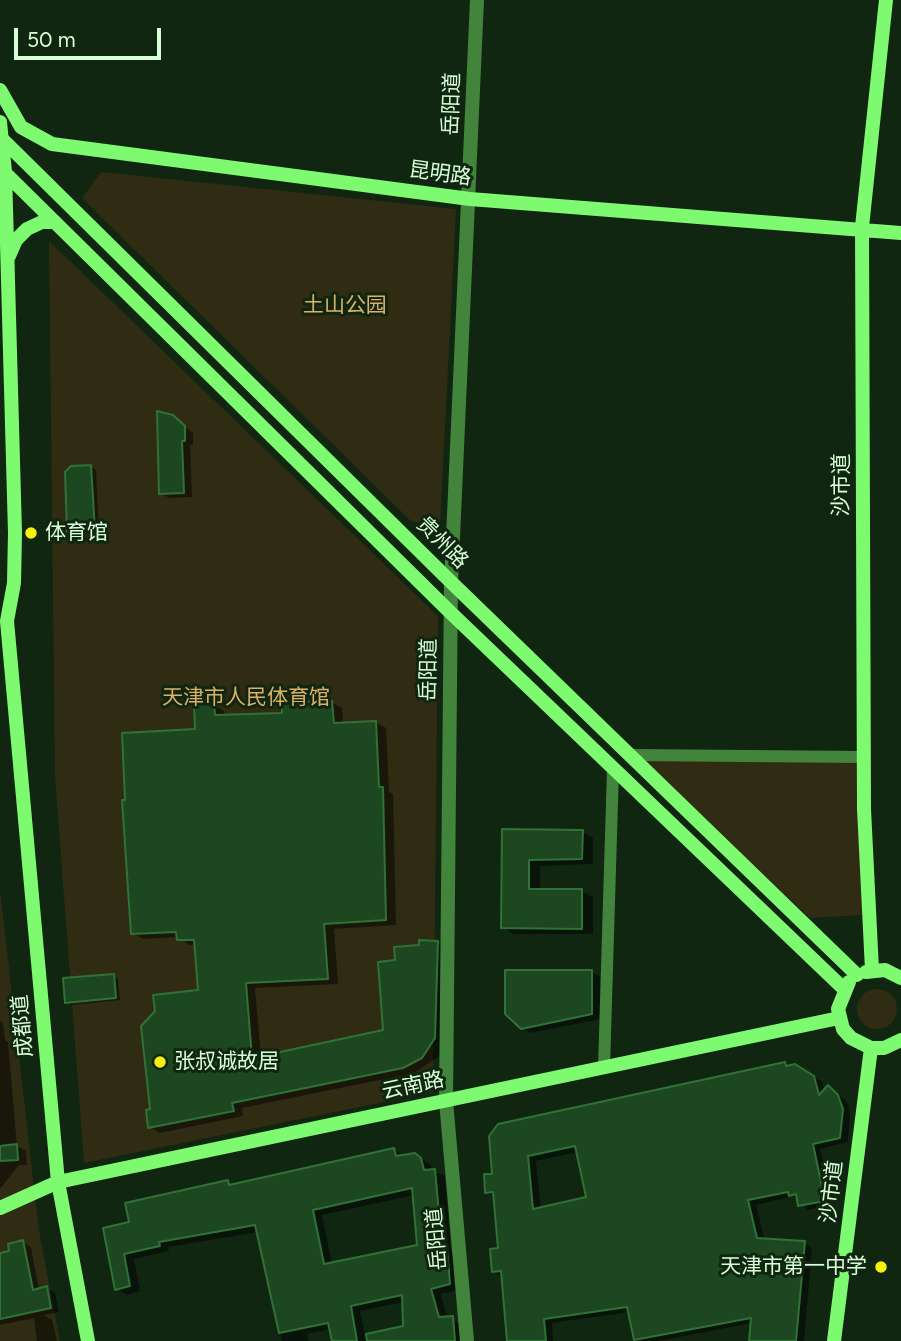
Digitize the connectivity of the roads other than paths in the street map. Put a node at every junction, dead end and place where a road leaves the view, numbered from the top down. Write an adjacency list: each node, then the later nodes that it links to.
1 (477, 0): 7 (street, 岳阳道)
2 (886, 0): 9 (street, 沙市道)
3 (0, 90): 7 (street, 昆明路)
4 (0, 122): 5 (street, 成都道)
5 (0, 138): 6 (street, 成都道); 12 (street, 贵州路)
6 (3, 170): 8 (street, 贵州路); 11 (street, 成都道)
7 (470, 200): 9 (street, 昆明路); 12 (street, 岳阳道)
8 (55, 222): 11 (street); 14 (street, 贵州路)
9 (862, 227): 10 (street, 昆明路); 17 (street, 沙市道)
10 (901, 233)
11 (7, 260): 15 (street, 成都道)
12 (451, 582): 14 (street, 岳阳道); 16 (street, 贵州路)
13 (0, 601): 15 (street, 成都道)
14 (451, 613): 18 (street, 贵州路); 27 (street, 岳阳道)
15 (7, 621): 28 (street, 成都道)
16 (630, 755): 17 (lane); 20 (street, 贵州路)
17 (864, 757): 19 (street, 沙市道)
18 (613, 769): 22 (street, 贵州路); 26 (lane)
19 (872, 970): 20 (street); 21 (street)
20 (857, 975): 22 (street)
21 (901, 978)
22 (844, 989): 23 (street)
23 (839, 1018): 25 (street); 26 (street, 云南路)
24 (900, 1044): 25 (street)
25 (871, 1048): 32 (street, 沙市道)
26 (604, 1068): 27 (street, 云南路)
27 (446, 1101): 28 (street, 云南路); 31 (street, 岳阳道)
28 (58, 1182): 29 (street, 云南路); 30 (street, 成都道)
29 (0, 1208)
30 (88, 1341)
31 (467, 1341)
32 (834, 1341)

